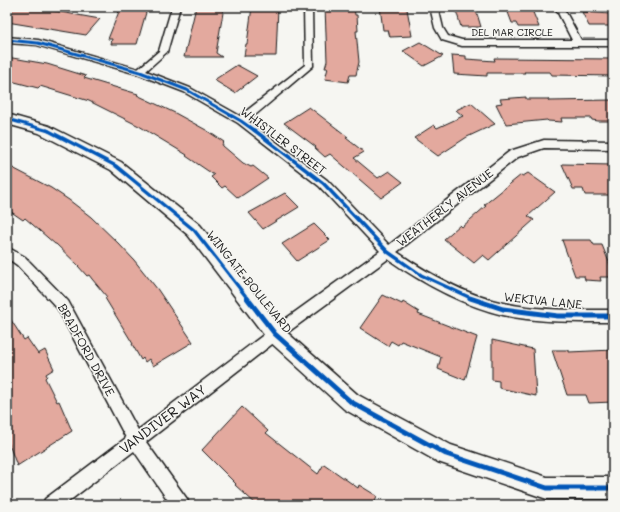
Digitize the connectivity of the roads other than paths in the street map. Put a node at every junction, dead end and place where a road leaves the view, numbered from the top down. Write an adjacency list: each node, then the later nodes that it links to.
1 (176, 7): 8 (street)
2 (308, 7): 10 (street, WHISTLER STREET)
3 (434, 7): 6 (street, DEL MAR CIRCLE)
4 (559, 7): 6 (street)
5 (7, 40): 8 (street, WHISTLER STREET)
6 (578, 43): 7 (street, DEL MAR CIRCLE)
7 (613, 43)
8 (140, 72): 10 (street, WHISTLER STREET)
9 (7, 119): 15 (street, WINGATE BOULEVARD)
10 (241, 121): 13 (street, WHISTLER STREET)
11 (613, 145): 13 (street, WEATHERLY AVENUE)
12 (7, 252): 16 (street, BRADFORD DRIVE)
13 (388, 252): 14 (street, WEKIVA LANE); 15 (street, WEATHERLY AVENUE)
14 (613, 316)
15 (275, 334): 16 (street, VANDIVER WAY); 17 (street, WINGATE BOULEVARD)
16 (135, 440): 18 (street, VANDIVER WAY); 19 (street, BRADFORD DRIVE)
17 (613, 488)
18 (51, 505)
19 (181, 505)

